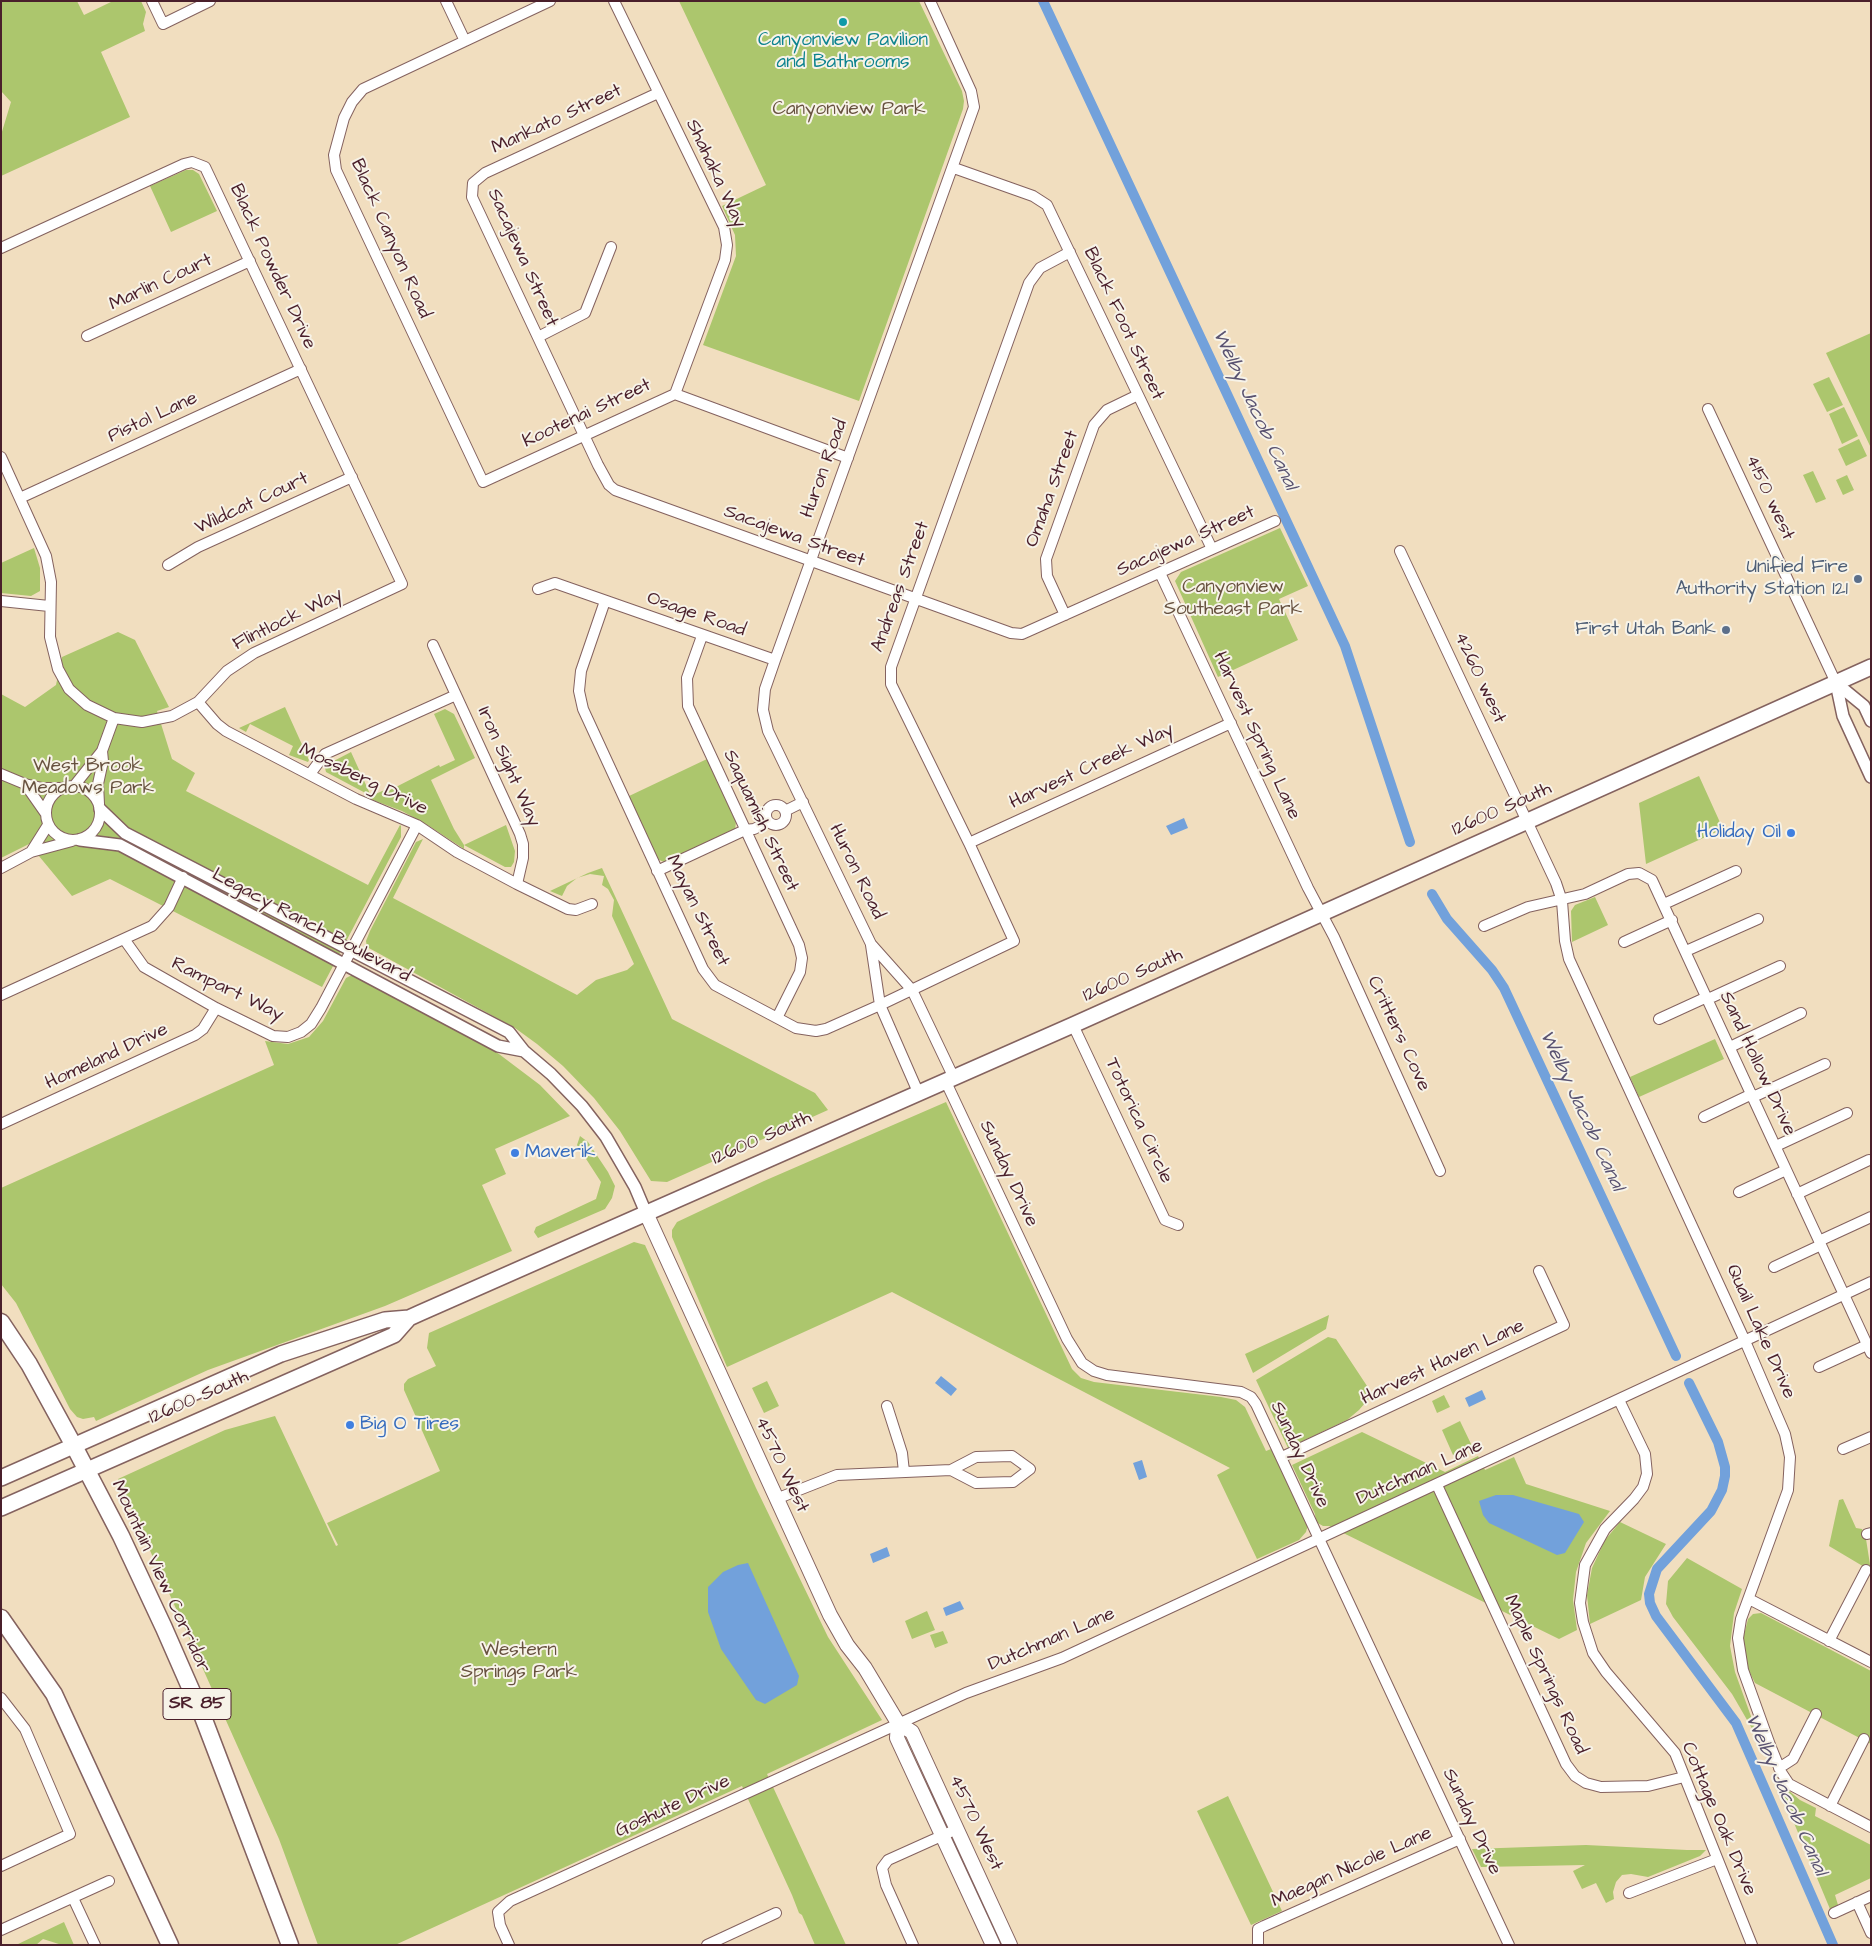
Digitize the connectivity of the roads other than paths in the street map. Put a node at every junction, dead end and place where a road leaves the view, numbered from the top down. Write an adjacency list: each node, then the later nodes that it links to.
1 (152, 1): 2 (street)
2 (210, 1)
3 (446, 1): 7 (street)
4 (550, 1): 7 (street, Black Canyon Road)
5 (614, 1): 8 (street, Shahaka Way)
6 (930, 1): 9 (street, Huron Road)
7 (465, 41): 25 (street, Black Canyon Road)
8 (658, 93): 10 (street, Mankato Street); 18 (street, Shahaka Way)
9 (954, 168): 13 (street, Black Foot Street); 23 (street, Huron Road)
10 (473, 183): 16 (street, Sacajewa Street)
11 (611, 247): 16 (street)
12 (1, 248): 14 (street, Black Powder Drive)
13 (1070, 252): 19 (street, Black Foot Street); 35 (street, Andreas Street)
14 (250, 261): 15 (street, Marlin Court); 17 (street, Black Powder Drive)
15 (87, 336)
16 (538, 337): 21 (street, Sacajewa Street)
17 (301, 369): 24 (street, Black Powder Drive); 26 (street, Pistol Lane)
18 (674, 394): 21 (street, Kootenai Street); 23 (street, Kootenai Street)
19 (1138, 395): 28 (street, Black Foot Street); 39 (street, Omaha Street)
20 (1708, 409): 44 (street, 4150 west)
21 (583, 435): 25 (street, Kootenai Street); 30 (street, Sacajewa Street)
22 (1, 457): 26 (street, Flintlock Way)
23 (848, 458): 30 (street, Huron Road)
24 (352, 477): 31 (street, Wildcat Court); 33 (street, Black Powder Drive)
25 (483, 482)
26 (20, 498): 38 (street, Flintlock Way)
27 (1275, 521): 28 (street, Sacajewa Street)
28 (1212, 549): 32 (street, Sacajewa Street)
29 (1400, 551): 61 (street, 4260 west)
30 (810, 562): 35 (street, Sacajewa Street); 42 (street, Huron Road)
31 (168, 565)
32 (1160, 572): 39 (street, Sacajewa Street); 49 (street, Harvest Spring Lane)
33 (402, 584): 46 (street, Flintlock Way)
34 (538, 589): 37 (street, Osage Road)
35 (914, 598): 39 (street, Sacajewa Street); 66 (street, Andreas Street)
36 (1, 601): 38 (street)
37 (605, 601): 40 (street, Osage Road); 69 (street, Mayan Street)
38 (49, 606): 47 (street, Flintlock Way)
39 (1065, 615)
40 (702, 636): 42 (street, Osage Road); 64 (street, Saquamish Street)
41 (433, 645): 45 (street, Iron Sight Way)
42 (775, 660): 56 (street, Huron Road)
43 (1871, 667): 44 (main road, 12600 South)
44 (1836, 683): 48 (street); 53 (street); 61 (main road, 12600 South)
45 (456, 695): 52 (street); 72 (street, Iron Sight Way)
46 (198, 702): 47 (street, Flintlock Way); 52 (street, Mossberg Drive)
47 (114, 718): 50 (street)
48 (1871, 721)
49 (1231, 723): 66 (street, Harvest Creek Way); 76 (street, Harvest Spring Lane)
50 (102, 750): 55 (street); 57 (street)
51 (1, 774): 54 (street)
52 (310, 774): 63 (street, Mossberg Drive)
53 (1871, 777)
54 (24, 784): 55 (street); 59 (street)
55 (68, 787): 57 (street); 59 (street)
56 (803, 802): 58 (street); 83 (street, Huron Road)
57 (100, 807): 65 (street); 85 (street, Legacy Ranch Boulevard)
58 (786, 811): 60 (street); 60 (street)
59 (46, 814): 62 (street)
60 (767, 819): 64 (street)
61 (1527, 821): 73 (street, Quail Lake Drive); 76 (main road, 12600 South)
62 (48, 825): 65 (street); 67 (street)
63 (417, 826): 72 (street, Mossberg Drive); 85 (street, Rampart Way)
64 (745, 830): 69 (street); 93 (street, Saquamish Street)
65 (77, 840): 67 (street); 71 (street, Legacy Ranch Boulevard)
66 (969, 843): 81 (street, Andreas Street)
67 (31, 852): 68 (street)
68 (1, 868)
69 (657, 871): 93 (street, Mayan Street)
70 (1736, 871): 75 (street)
71 (183, 877): 80 (street); 85 (street, Legacy Ranch Boulevard)
72 (517, 884): 74 (street, Mossberg Drive)
73 (1562, 901): 75 (street, Sand Hollow Drive); 79 (street, Sand Hollow Drive); 121 (street, Quail Lake Drive)
74 (592, 904)
75 (1664, 904): 78 (street, Sand Hollow Drive)
76 (1322, 913): 95 (main road, 12600 South); 108 (street, Critters Cove)
77 (1758, 918): 84 (street)
78 (1672, 920): 82 (street); 84 (street, Sand Hollow Drive)
79 (1484, 926)
80 (124, 939): 88 (street); 91 (street, Rampart Way)
81 (1014, 941): 87 (street, Mayan Street)
82 (1624, 942)
83 (871, 944): 87 (street, Huron Road); 90 (street, Huron Road)
84 (1686, 951): 89 (street, Sand Hollow Drive)
85 (349, 957): 91 (street, Rampart Way); 97 (street, Legacy Ranch Boulevard); 97 (street, Legacy Ranch Boulevard)
86 (1780, 966): 89 (street)
87 (912, 990): 90 (street, Mayan Street); 99 (street, Huron Road)
88 (1, 995)
89 (1708, 998): 94 (street); 96 (street, Sand Hollow Drive)
90 (880, 1005): 93 (street, Mayan Street); 100 (street, Huron Road)
91 (216, 1008): 104 (street, Homeland Drive)
92 (1802, 1013): 96 (street)
93 (777, 1018)
94 (1659, 1019)
95 (1073, 1025): 99 (main road, 12600 South); 113 (street, Totorica Circle)
96 (1730, 1046): 101 (street, Sand Hollow Drive)
97 (524, 1051): 111 (street, Legacy Ranch Boulevard)
98 (1825, 1064): 101 (street)
99 (949, 1078): 100 (main road, 12600 South); 129 (street, Sunday Drive)
100 (918, 1092): 111 (main road, 12600 South)
101 (1752, 1096): 103 (street); 105 (street, Sand Hollow Drive)
102 (1847, 1113): 105 (street)
103 (1704, 1117)
104 (1, 1124)
105 (1776, 1146): 107 (street, Sand Hollow Drive)
106 (1869, 1160): 110 (street)
107 (1786, 1170): 109 (street); 110 (street, Sand Hollow Drive)
108 (1440, 1171)
109 (1739, 1192)
110 (1798, 1194): 114 (street, Sand Hollow Drive)
111 (646, 1213): 119 (main road, 12600 South); 135 (main road, 4570 West)
112 (1871, 1217): 114 (street)
113 (1178, 1225)
114 (1820, 1243): 115 (street); 118 (street, Sand Hollow Drive)
115 (1774, 1267)
116 (1539, 1271): 129 (street, Harvest Haven Lane)
117 (1871, 1282): 118 (street, Dutchman Lane)
118 (1844, 1295): 121 (street, Dutchman Lane); 122 (street, Sand Hollow Drive)
119 (409, 1318): 127 (main road, 12600 South); 131 (main road, 12600 South)
120 (1, 1322): 127 (highway, Mountain View Corridor / SR 85)
121 (1745, 1341): 124 (street, Dutchman Lane); 139 (street, Quail Lake Drive)
122 (1869, 1348): 123 (street)
123 (1819, 1367)
124 (1619, 1400): 134 (street, Dutchman Lane); 148 (street, Cottage Oak Drive)
125 (887, 1406): 132 (street)
126 (1871, 1436): 128 (street)
127 (74, 1446): 131 (highway, Mountain View Corridor / SR 85); 133 (main road, 12600 South)
128 (1843, 1449)
129 (1282, 1457): 137 (street, Sunday Drive)
130 (951, 1470): 130 (street); 132 (street)
131 (87, 1471): 136 (main road, 12600 South); 167 (highway, Mountain View Corridor / SR 85)
132 (904, 1472): 135 (street)
133 (1, 1478)
134 (1437, 1485): 137 (street, Dutchman Lane); 148 (street, Maple Springs Road)
135 (776, 1499): 145 (main road, 4570 West)
136 (1, 1508)
137 (1319, 1538): 145 (street, Dutchman Lane); 153 (street, Sunday Drive)
138 (1866, 1570): 141 (street)
139 (1749, 1599): 141 (street); 147 (street, Quail Lake Drive)
140 (1, 1618): 166 (highway)
141 (1829, 1641): 142 (street)
142 (1871, 1662)
143 (1, 1698): 155 (street)
144 (1816, 1714): 147 (street)
145 (898, 1723): 151 (main road, 4570 West); 152 (main road, 4570 West); 168 (street, Goshute Drive)
146 (1864, 1739): 149 (street)
147 (1779, 1768): 149 (street, Quail Lake Drive)
148 (1684, 1777): 154 (street, Cottage Oak Drive)
149 (1830, 1806): 150 (street, Quail Lake Drive)
150 (1871, 1827)
151 (957, 1829): 152 (street); 172 (main road, 4570 West)
152 (942, 1837): 170 (street); 171 (main road, 4570 West)
153 (1460, 1839): 173 (street, Maegan Nicole Lane); 174 (street, Sunday Drive)
154 (1717, 1859): 157 (street); 175 (street, Cottage Oak Drive)
155 (1, 1866)
156 (108, 1881): 159 (street)
157 (1628, 1893)
158 (1871, 1896): 160 (street)
159 (73, 1898): 163 (street); 165 (street)
160 (1857, 1902): 162 (street); 164 (street)
161 (776, 1913): 169 (street)
162 (1834, 1913)
163 (1, 1930)
164 (1871, 1933)
165 (95, 1945)
166 (170, 1945)
167 (290, 1945)
168 (509, 1945)
169 (707, 1945)
170 (913, 1945)
171 (993, 1945)
172 (1010, 1945)
173 (1258, 1945)
174 (1509, 1945)
175 (1752, 1945)

